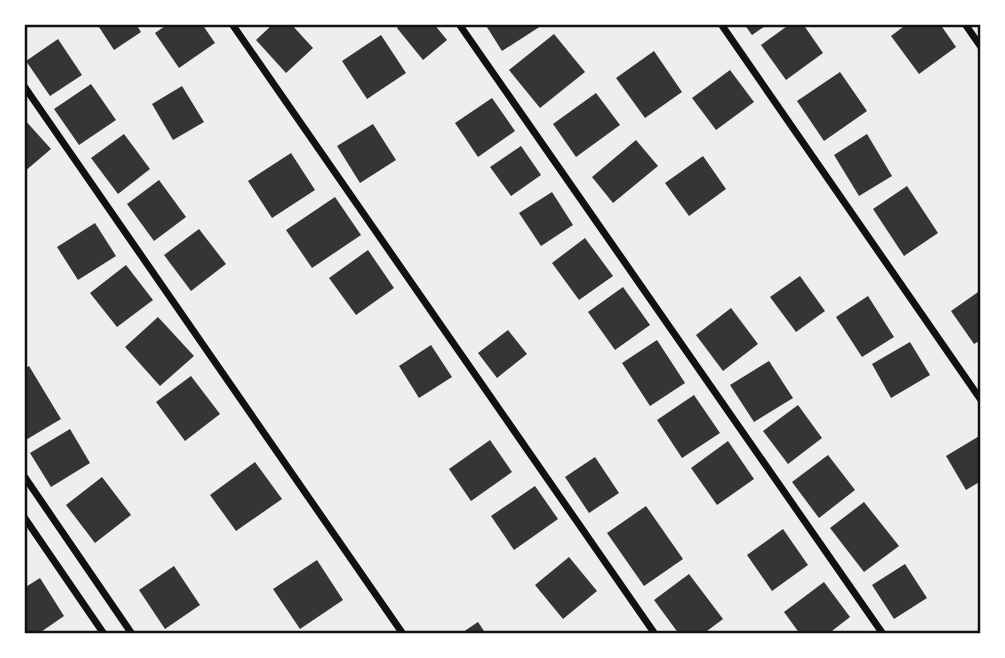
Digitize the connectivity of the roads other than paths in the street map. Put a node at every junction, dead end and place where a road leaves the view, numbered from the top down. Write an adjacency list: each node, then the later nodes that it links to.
1 (232, 24): 13 (street)
2 (459, 24): 14 (street)
3 (721, 24): 7 (street)
4 (965, 24): 5 (street)
5 (981, 47)
6 (24, 86): 12 (street)
7 (981, 400)
8 (24, 477): 11 (street)
9 (24, 517): 10 (street)
10 (104, 634)
11 (132, 634)
12 (402, 634)
13 (655, 634)
14 (883, 634)

